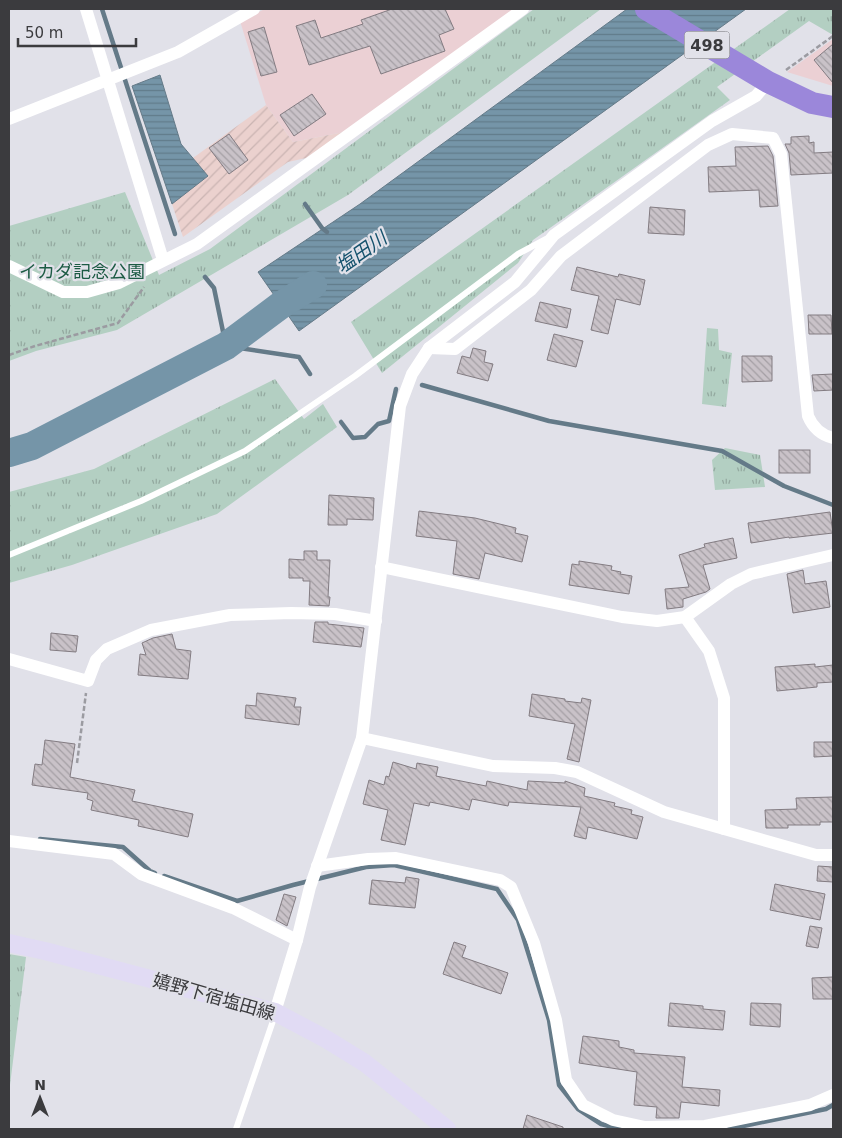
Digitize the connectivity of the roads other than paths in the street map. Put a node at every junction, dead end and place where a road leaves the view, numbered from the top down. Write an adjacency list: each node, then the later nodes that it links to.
1 (86, 9): 5 (street)
2 (254, 9): 5 (street)
3 (523, 9): 10 (street)
4 (646, 9): 6 (highway, 498)
5 (112, 79): 8 (street); 10 (street)
6 (768, 82): 7 (highway, 498); 9 (street)
7 (833, 107)
8 (9, 119)
9 (554, 235): 12 (street); 14 (lane)
10 (163, 260): 11 (street)
11 (9, 266)
12 (429, 348): 13 (street); 16 (street)
13 (833, 438)
14 (9, 554)
15 (833, 555): 17 (street)
16 (380, 567): 17 (street); 18 (street)
17 (685, 617): 21 (street)
18 (376, 621): 19 (street); 20 (street)
19 (9, 659)
20 (362, 738): 21 (street); 24 (street)
21 (724, 829): 23 (street)
22 (9, 841): 25 (street)
23 (833, 854)
24 (317, 866): 25 (street); 29 (street)
25 (297, 940): 27 (street)
26 (9, 943): 27 (main road, 嬉野下宿塩田線)
27 (275, 1012): 30 (lane); 31 (main road, 嬉野下宿塩田線)
28 (833, 1095): 29 (street)
29 (705, 1127)
30 (236, 1129)
31 (447, 1129)

